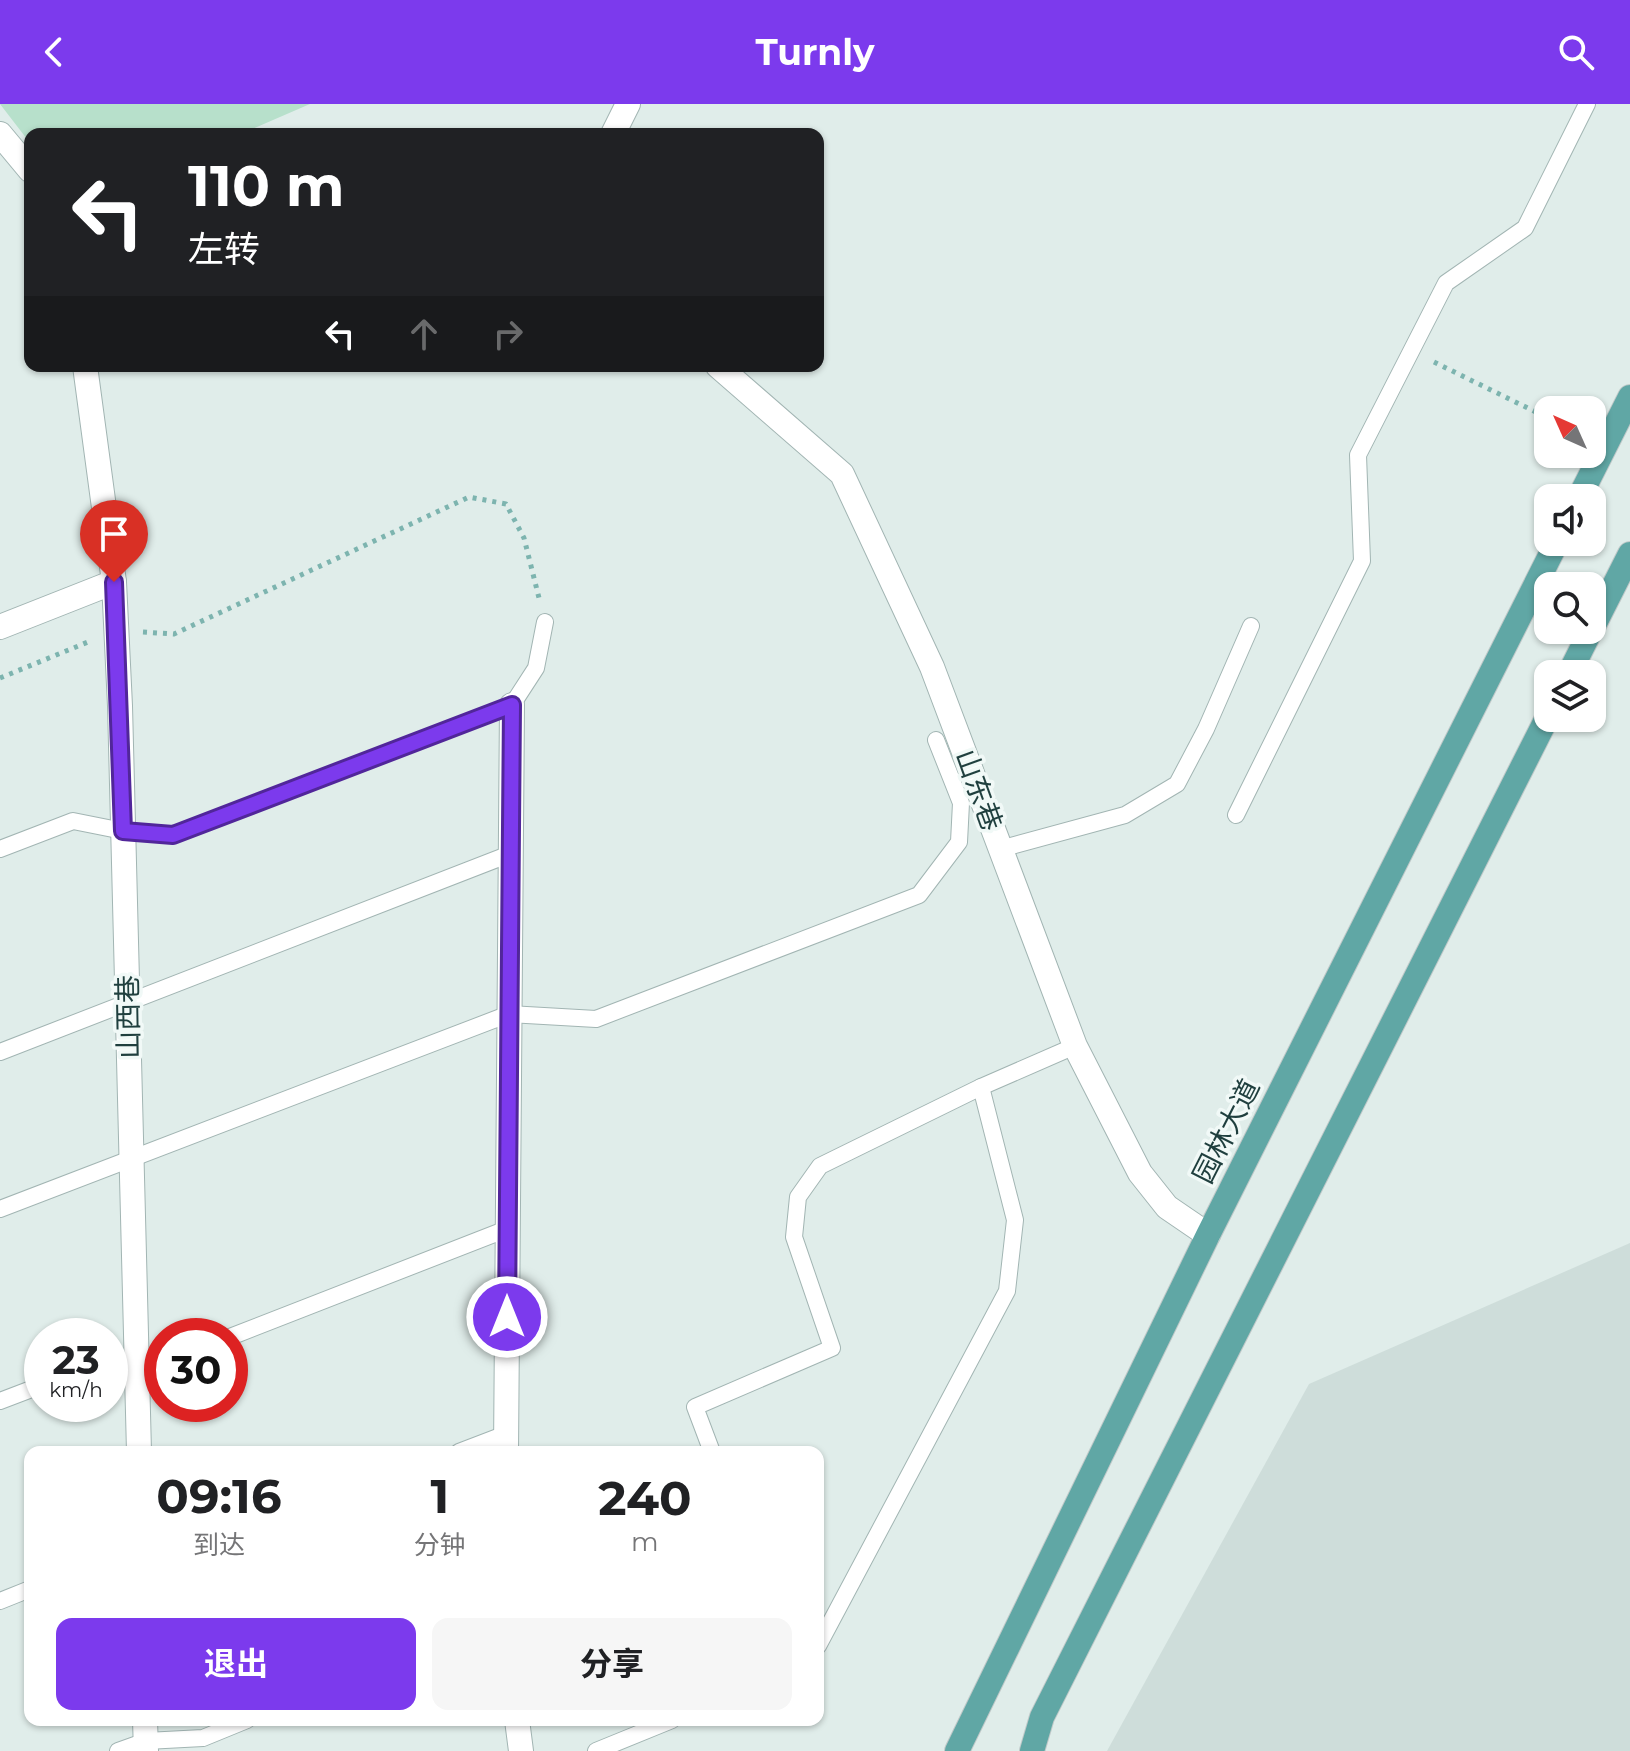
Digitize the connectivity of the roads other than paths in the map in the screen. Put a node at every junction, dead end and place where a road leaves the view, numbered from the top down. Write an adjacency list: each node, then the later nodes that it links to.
1 (628, 104): 3 (street)
2 (1587, 104): 20 (lane)
3 (616, 128)
4 (0, 134): 5 (street)
5 (24, 163)
6 (86, 372): 12 (street, 山西巷)
7 (725, 372): 23 (street, 山东巷)
8 (1630, 397): 9 (main road)
9 (1586, 484)
10 (1630, 554): 13 (main road)
11 (1550, 556): 33 (main road, 园林大道)
12 (114, 582): 16 (street); 21 (street, 山西巷)
13 (1606, 602)
14 (545, 622): 17 (lane)
15 (1251, 626): 23 (lane)
16 (0, 627)
17 (512, 705): 21 (lane); 24 (street)
18 (1540, 732): 54 (main road)
19 (936, 740): 26 (lane)
20 (1236, 815)
21 (123, 831): 22 (lane); 25 (street, 山西巷)
22 (0, 849)
23 (1000, 849): 27 (street, 山东巷)
24 (510, 854): 25 (lane); 26 (street)
25 (128, 1003): 28 (lane); 30 (street, 山西巷)
26 (509, 1014): 30 (lane); 32 (street)
27 (1075, 1046): 29 (lane); 33 (street, 山东巷)
28 (0, 1052)
29 (981, 1087): 42 (lane); 45 (lane)
30 (131, 1159): 31 (lane); 37 (street, 山西巷)
31 (0, 1209)
32 (507, 1229): 34 (lane); 40 (street)
33 (1208, 1235): 53 (main road, 园林大道)
34 (248, 1330)
35 (144, 1361): 37 (lane)
36 (128, 1362): 37 (lane)
37 (137, 1362): 41 (street, 山西巷)
38 (24, 1392): 39 (lane)
39 (0, 1401)
40 (506, 1443)
41 (139, 1446)
42 (710, 1446)
43 (24, 1591): 44 (lane)
44 (0, 1601)
45 (824, 1635)
46 (232, 1726): 49 (lane)
47 (518, 1726): 51 (street)
48 (657, 1726): 52 (lane)
49 (146, 1737): 50 (lane)
50 (118, 1751)
51 (521, 1751)
52 (596, 1751)
53 (957, 1751)
54 (1032, 1751)

